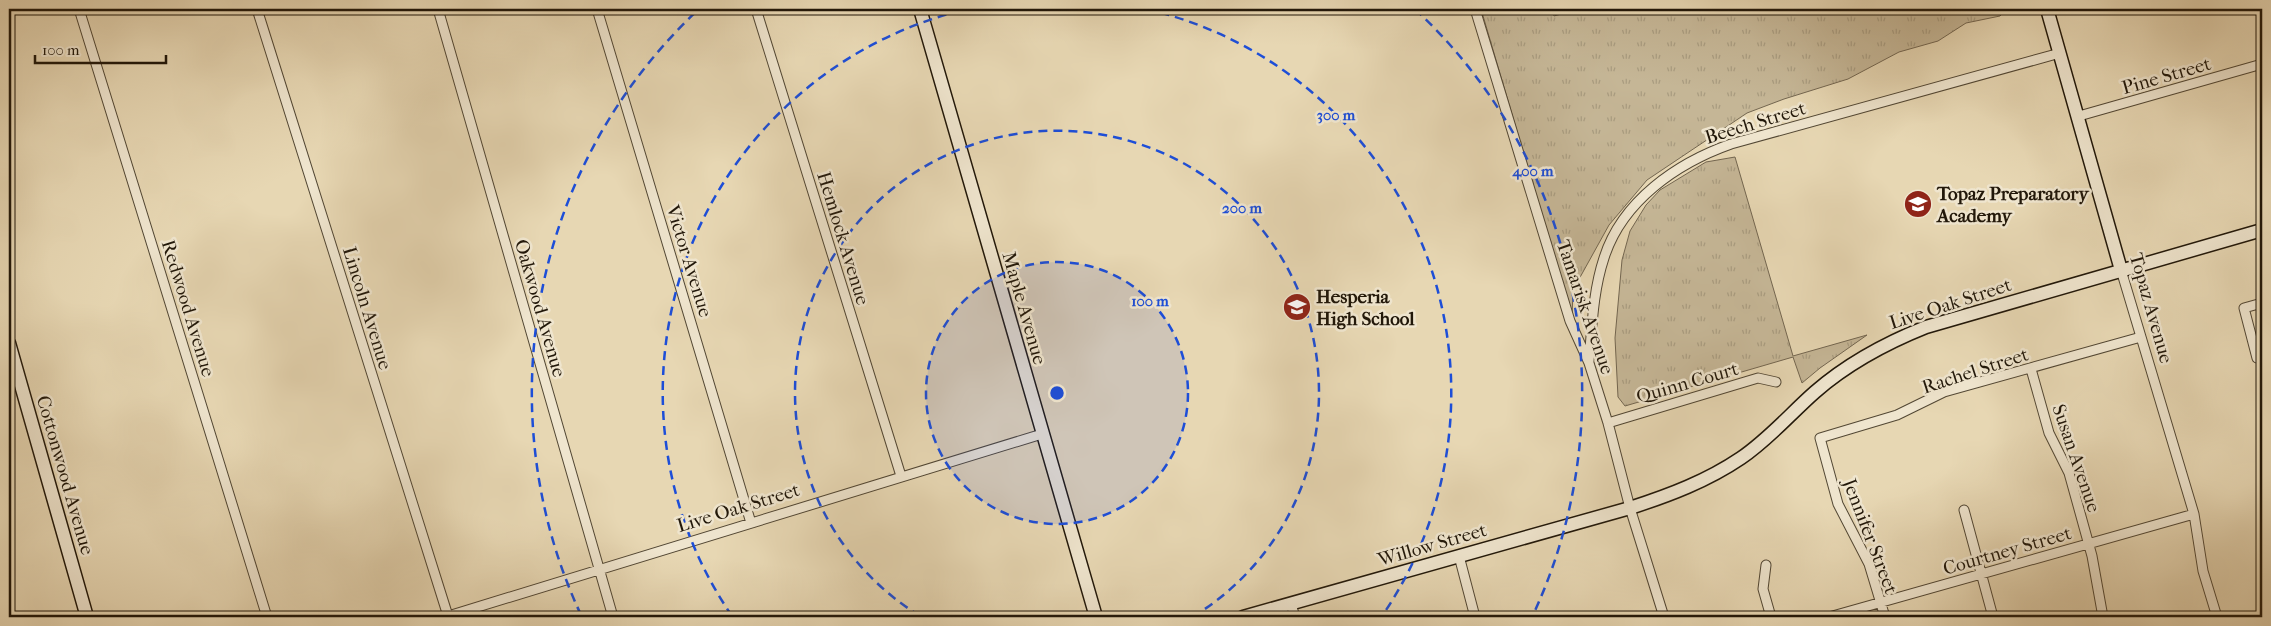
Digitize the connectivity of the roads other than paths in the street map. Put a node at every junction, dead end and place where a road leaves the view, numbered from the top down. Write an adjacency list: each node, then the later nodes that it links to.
1 (79, 9): 37 (street, Redwood Avenue)
2 (257, 9): 38 (street, Lincoln Avenue)
3 (438, 9): 32 (street, Oakwood Avenue)
4 (597, 9): 28 (street, Victor Avenue)
5 (756, 9): 24 (street, Hemlock Avenue)
6 (920, 9): 22 (street, Maple Avenue)
7 (1475, 9): 18 (street, Tamarisk Avenue)
8 (2047, 9): 9 (street, Topaz Avenue)
9 (2060, 53): 11 (street, Topaz Avenue); 18 (street, Beech Street)
10 (2262, 64): 11 (street, Pine Street)
11 (2079, 116): 13 (street, Topaz Avenue)
12 (2262, 230): 13 (street, Live Oak Street)
13 (2121, 270): 15 (street, Topaz Avenue); 25 (street, Live Oak Street)
14 (2262, 302): 17 (street)
15 (2141, 337): 19 (street, Rachel Street); 27 (street, Topaz Avenue)
16 (9, 343): 36 (street, Cottonwood Avenue)
17 (2257, 358)
18 (1589, 363): 21 (street, Tamarisk Avenue)
19 (2031, 369): 23 (street, Rachel Street); 29 (street, Susan Avenue)
20 (1776, 382): 21 (street, Quinn Court)
21 (1608, 422): 25 (street, Tamarisk Avenue)
22 (1042, 434): 24 (street, Live Oak Street); 40 (street, Maple Avenue)
23 (1820, 438): 34 (street, Jennifer Street)
24 (901, 476): 28 (street, Live Oak Street)
25 (1630, 508): 30 (street, Willow Street); 44 (street, Tamarisk Avenue)
26 (1964, 510): 33 (street)
27 (2194, 514): 29 (street, Courtney Street); 50 (street, Topaz Avenue)
28 (751, 522): 32 (street, Live Oak Street)
29 (2089, 544): 33 (street, Courtney Street); 49 (street, Susan Avenue)
30 (1458, 556): 35 (street, Willow Street); 43 (street)
31 (1766, 565): 45 (street)
32 (599, 569): 38 (street, Live Oak Street); 39 (street, Oakwood Avenue)
33 (1982, 575): 34 (street, Courtney Street); 48 (street)
34 (1880, 603): 46 (street, Courtney Street); 47 (street, Jennifer Street)
35 (1291, 604): 41 (street, Willow Street); 42 (street)
36 (87, 617)
37 (267, 617)
38 (447, 617)
39 (613, 617)
40 (1096, 617)
41 (1243, 617)
42 (1295, 617)
43 (1475, 617)
44 (1664, 617)
45 (1771, 617)
46 (1829, 617)
47 (1884, 617)
48 (1994, 617)
49 (2103, 617)
50 (2217, 617)

